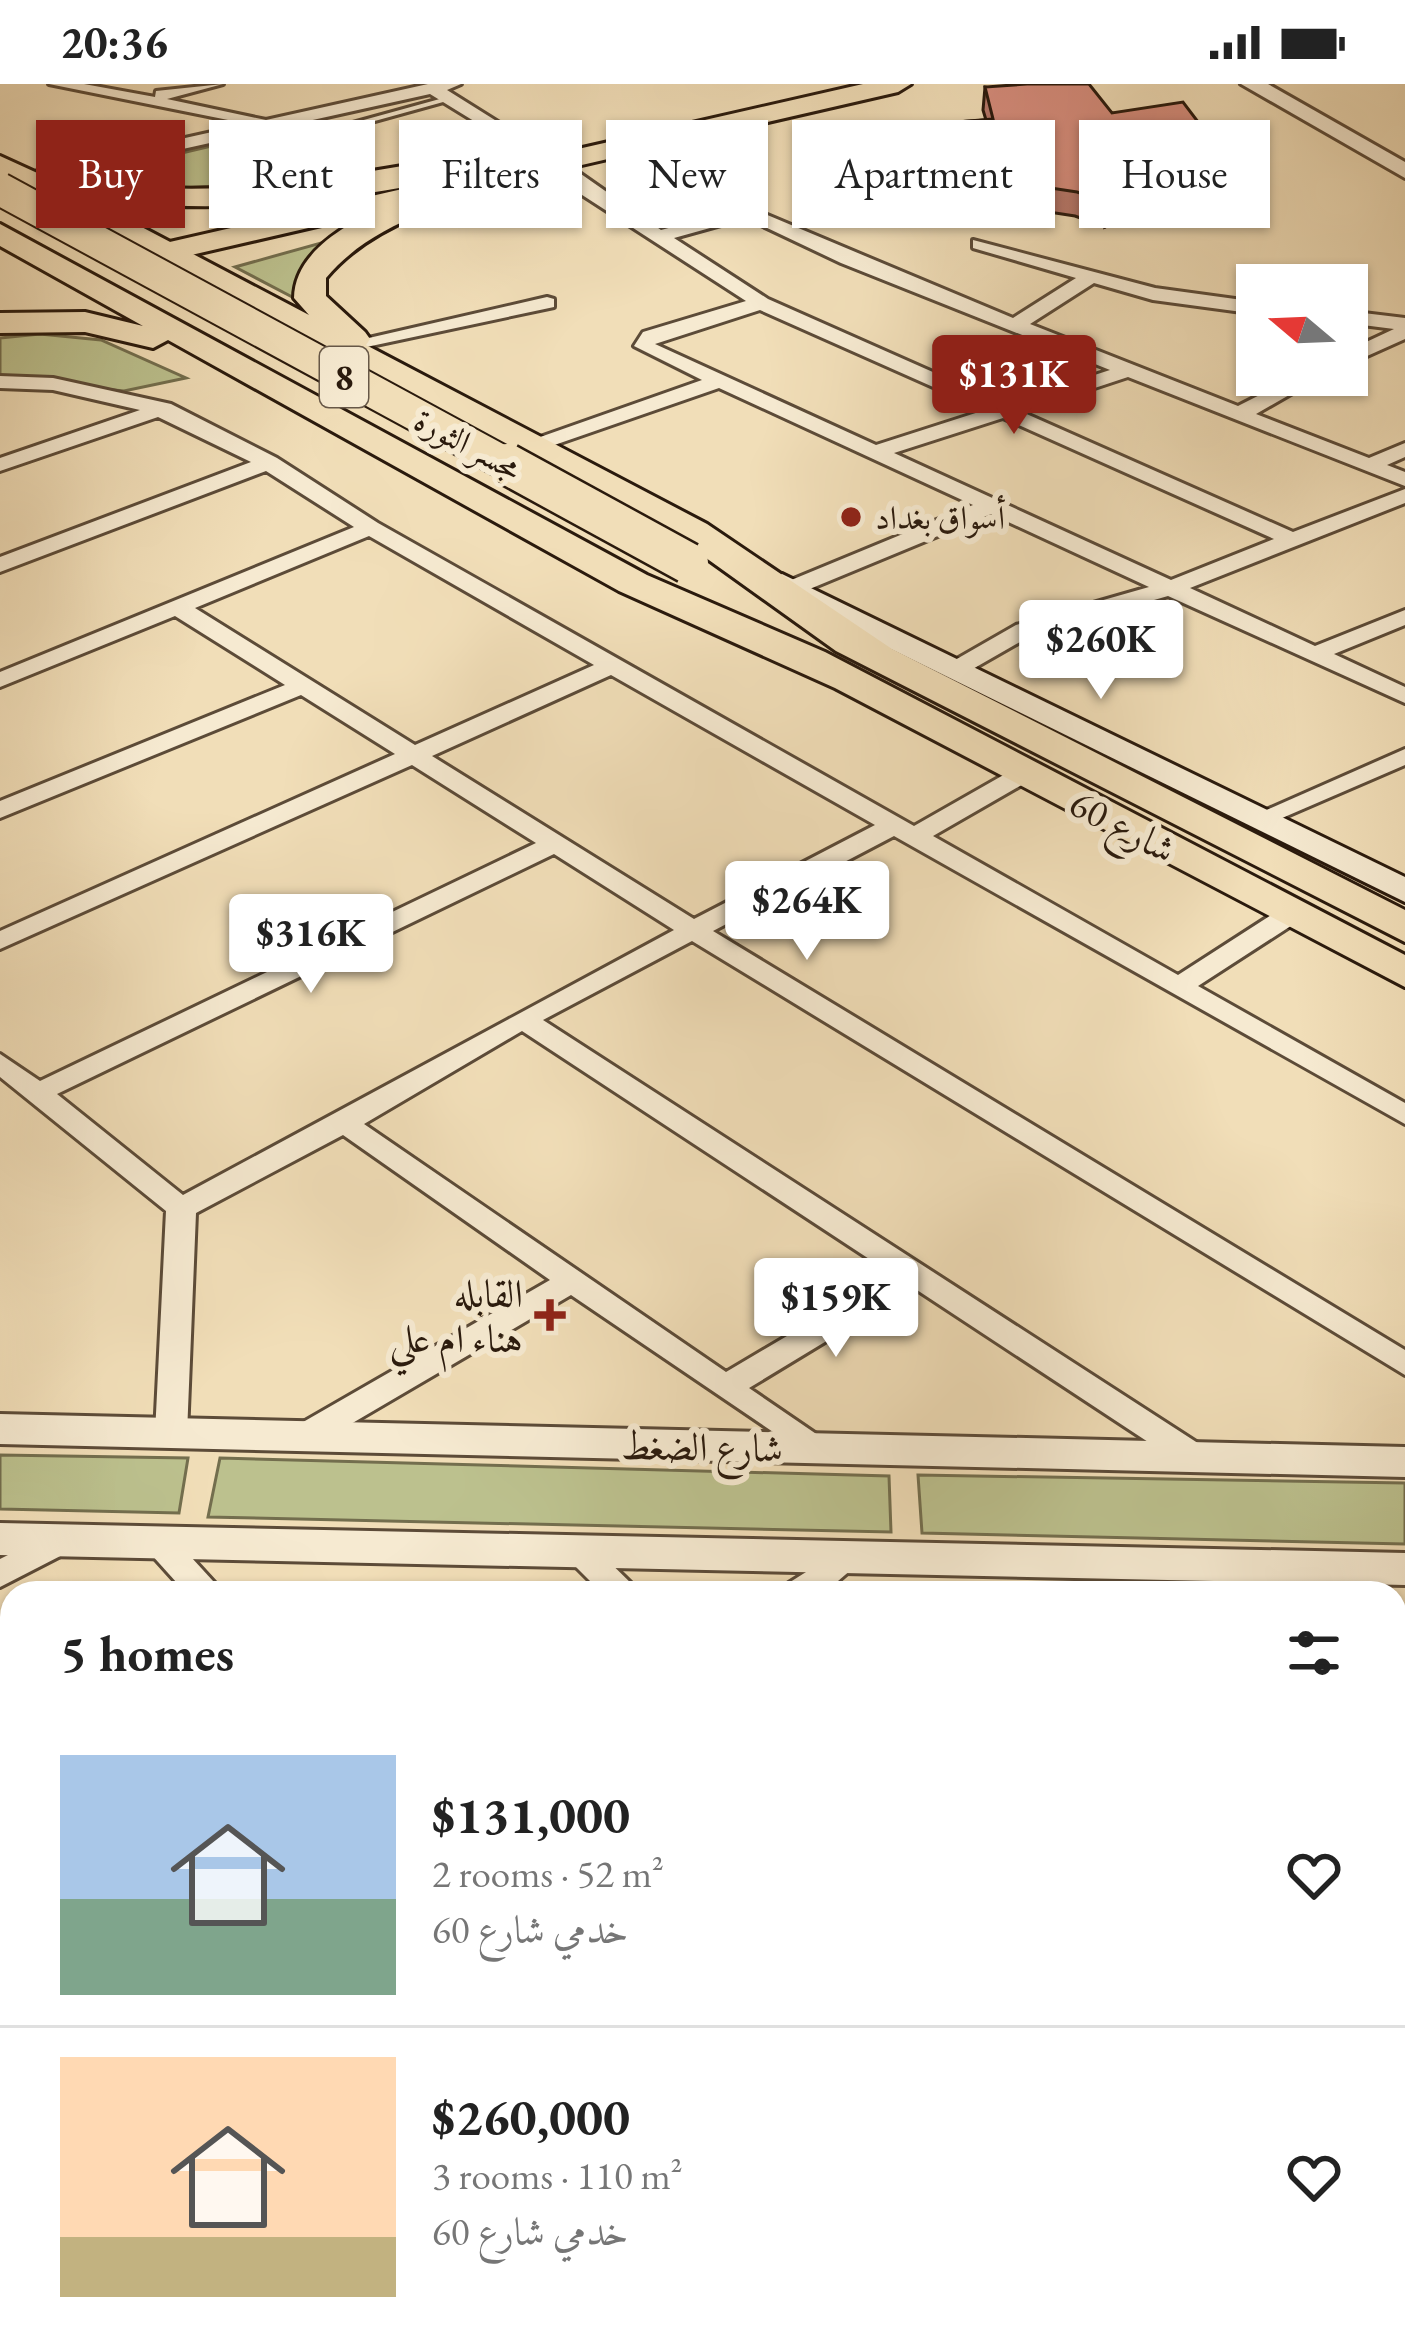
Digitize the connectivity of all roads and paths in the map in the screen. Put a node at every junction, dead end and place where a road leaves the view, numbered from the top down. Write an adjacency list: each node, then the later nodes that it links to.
1 (57, 84): 7 (street)
2 (215, 84): 7 (street)
3 (835, 84): 12 (main road)
4 (898, 84): 13 (main road)
5 (1264, 86): 15 (street)
6 (451, 92): 9 (street); 10 (lane); 11 (street)
7 (144, 99): 8 (street)
8 (254, 120)
9 (284, 120)
10 (362, 120)
11 (492, 120)
12 (703, 120)
13 (719, 120)
14 (209, 135): 16 (street)
15 (1405, 171)
16 (14, 173): 17 (highway); 21 (highway); 24 (highway); 64 (highway, مجسر الثورة / 8, bridge)
17 (399, 173)
18 (399, 179): 24 (main road)
19 (582, 188): 25 (street)
20 (399, 195): 27 (main road)
21 (0, 207): 64 (highway, مجسر الثورة / 8)
22 (399, 213): 40 (highway)
23 (0, 233): 28 (highway)
24 (127, 234): 27 (highway); 28 (highway)
25 (658, 237): 33 (street); 37 (street)
26 (980, 244): 31 (street)
27 (161, 253): 30 (highway); 35 (highway)
28 (37, 255): 29 (highway); 30 (highway)
29 (10, 275): 30 (highway)
30 (71, 276): 41 (highway)
31 (1092, 276): 34 (street); 37 (street)
32 (547, 303): 40 (street)
33 (761, 303): 45 (street); 50 (street)
34 (1236, 306)
35 (290, 319): 41 (highway); 44 (highway)
36 (1368, 321): 39 (street)
37 (1020, 322): 43 (street)
38 (0, 323): 48 (highway)
39 (1405, 327): 42 (street)
40 (357, 343): 44 (highway)
41 (212, 346): 48 (highway)
42 (1368, 347)
43 (1134, 369): 50 (street); 51 (street)
44 (390, 370): 52 (highway)
45 (719, 381): 52 (street); 54 (street)
46 (0, 382): 49 (street)
47 (1274, 396): 51 (street)
48 (297, 402): 71 (highway)
49 (164, 408): 55 (street); 56 (street)
50 (1004, 410): 54 (street); 62 (street)
51 (1243, 412): 57 (street)
52 (533, 446): 65 (highway)
53 (1405, 449): 57 (street)
54 (876, 452): 60 (street)
55 (270, 462): 61 (street); 63 (street)
56 (0, 465)
57 (1371, 465): 58 (street)
58 (1405, 479)
59 (1405, 495): 62 (street)
60 (993, 505): 65 (street); 66 (street)
61 (370, 528): 67 (street); 70 (street)
62 (1292, 539): 66 (street)
63 (0, 566)
64 (676, 568): 71 (highway, مجسر الثورة / 8)
65 (779, 582): 71 (highway); 72 (main road)
66 (1173, 587): 69 (street); 72 (street)
67 (180, 609): 73 (street); 74 (street)
68 (1405, 617): 69 (street)
69 (1318, 653): 75 (street)
70 (611, 666): 77 (street); 81 (street)
71 (860, 667): 78 (highway, شارع 60 / 8); 85 (highway, شارع 60 / 8)
72 (956, 669): 80 (main road)
73 (0, 680)
74 (302, 687): 77 (street); 79 (street)
75 (1405, 696)
76 (1405, 756): 80 (street)
77 (417, 757): 82 (street); 87 (street)
78 (1023, 774): 81 (street); 84 (highway, شارع 60 / 8)
79 (0, 810)
80 (1259, 819): 83 (main road)
81 (905, 830): 86 (street); 89 (street)
82 (558, 842): 86 (street); 92 (street)
83 (1405, 890)
84 (1292, 914): 88 (highway, شارع 60 / 8); 89 (street)
85 (1405, 928)
86 (696, 932): 90 (street); 98 (street)
87 (0, 940)
88 (1405, 974)
89 (1180, 986): 93 (street)
90 (523, 1019): 94 (street); 96 (street)
91 (0, 1064): 92 (street)
92 (37, 1093): 95 (street)
93 (1405, 1115)
94 (344, 1123): 95 (street); 97 (street)
95 (181, 1208): 101 (street)
96 (912, 1276): 99 (street); 104 (street)
97 (573, 1280): 99 (street); 102 (street)
98 (1405, 1364)
99 (726, 1387): 103 (street)
100 (0, 1429): 101 (street, شارع الضغط)
101 (171, 1434): 102 (street, شارع الضغط)
102 (303, 1437): 103 (street, شارع الضغط)
103 (817, 1450): 104 (street, شارع الضغط)
104 (1195, 1457): 105 (street, شارع الضغط)
105 (1405, 1462)
106 (0, 1539): 107 (street)
107 (60, 1541): 108 (street); 112 (street)
108 (158, 1543): 109 (street); 114 (street)
109 (578, 1552): 110 (street); 115 (street)
110 (849, 1557): 113 (street); 116 (street)
111 (1405, 1569): 113 (street)
112 (0, 1574)
113 (1268, 1580)
114 (195, 1581)
115 (611, 1581)
116 (816, 1581)

